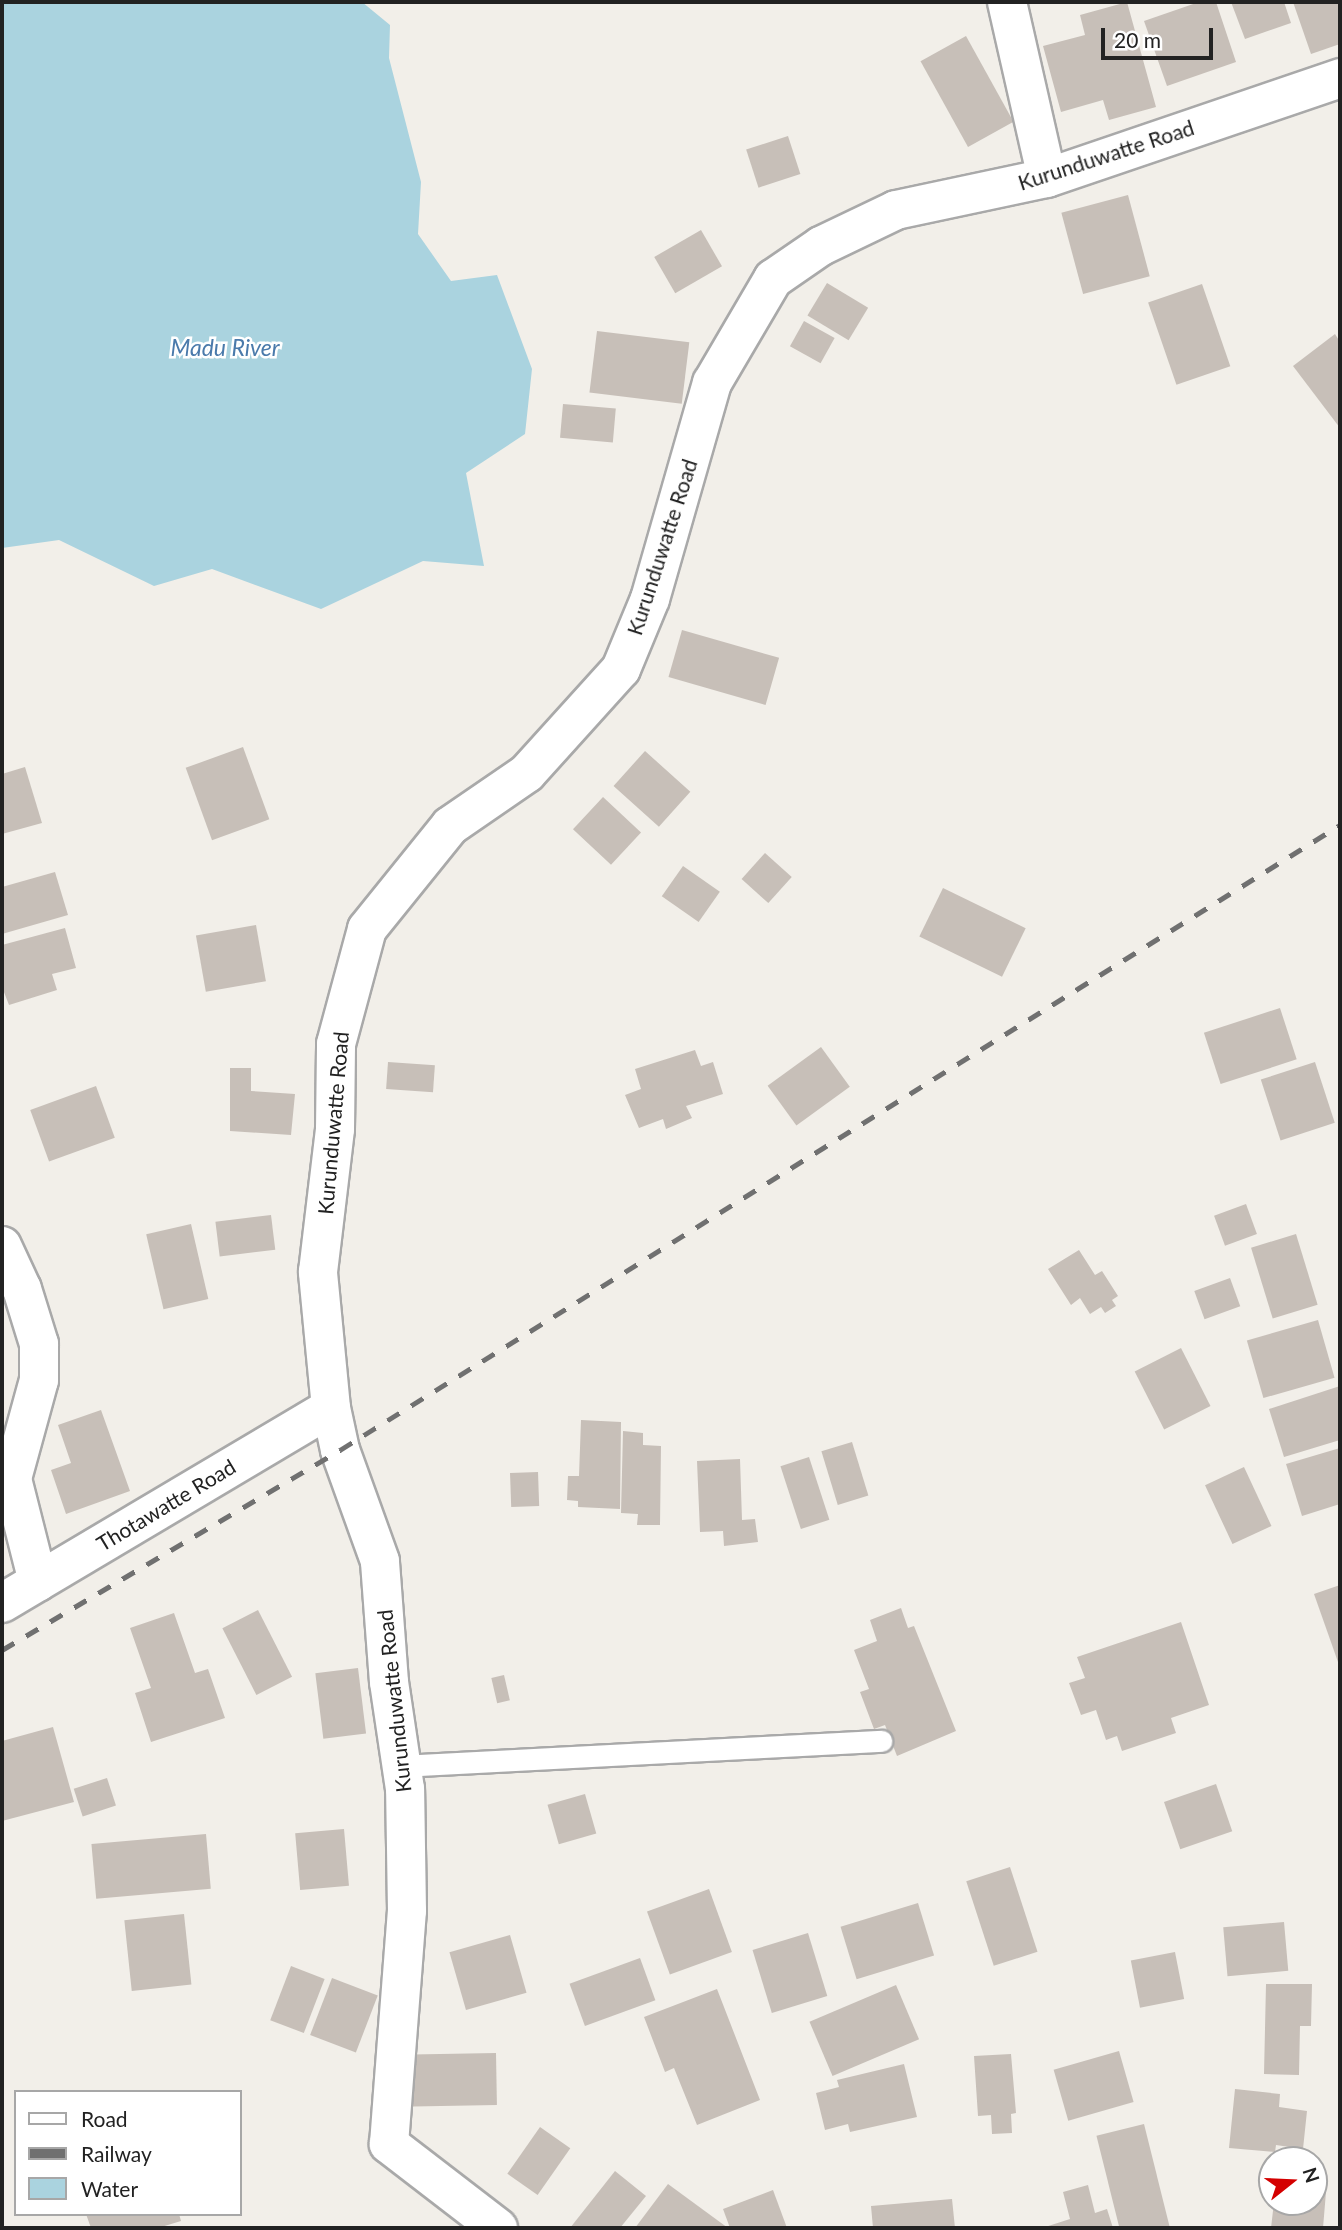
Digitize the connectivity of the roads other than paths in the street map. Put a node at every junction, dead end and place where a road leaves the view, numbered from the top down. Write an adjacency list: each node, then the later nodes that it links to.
1 (1007, 2): 3 (street)
2 (1340, 78): 3 (street, Kurunduwatte Road)
3 (1046, 178): 5 (street, Kurunduwatte Road)
4 (2, 1246): 6 (street)
5 (331, 1408): 6 (street, Thotawatte Road); 9 (street, Kurunduwatte Road)
6 (38, 1582): 7 (street, Thotawatte Road)
7 (2, 1603)
8 (881, 1741): 9 (lane)
9 (401, 1766): 10 (street, Kurunduwatte Road)
10 (498, 2228)

